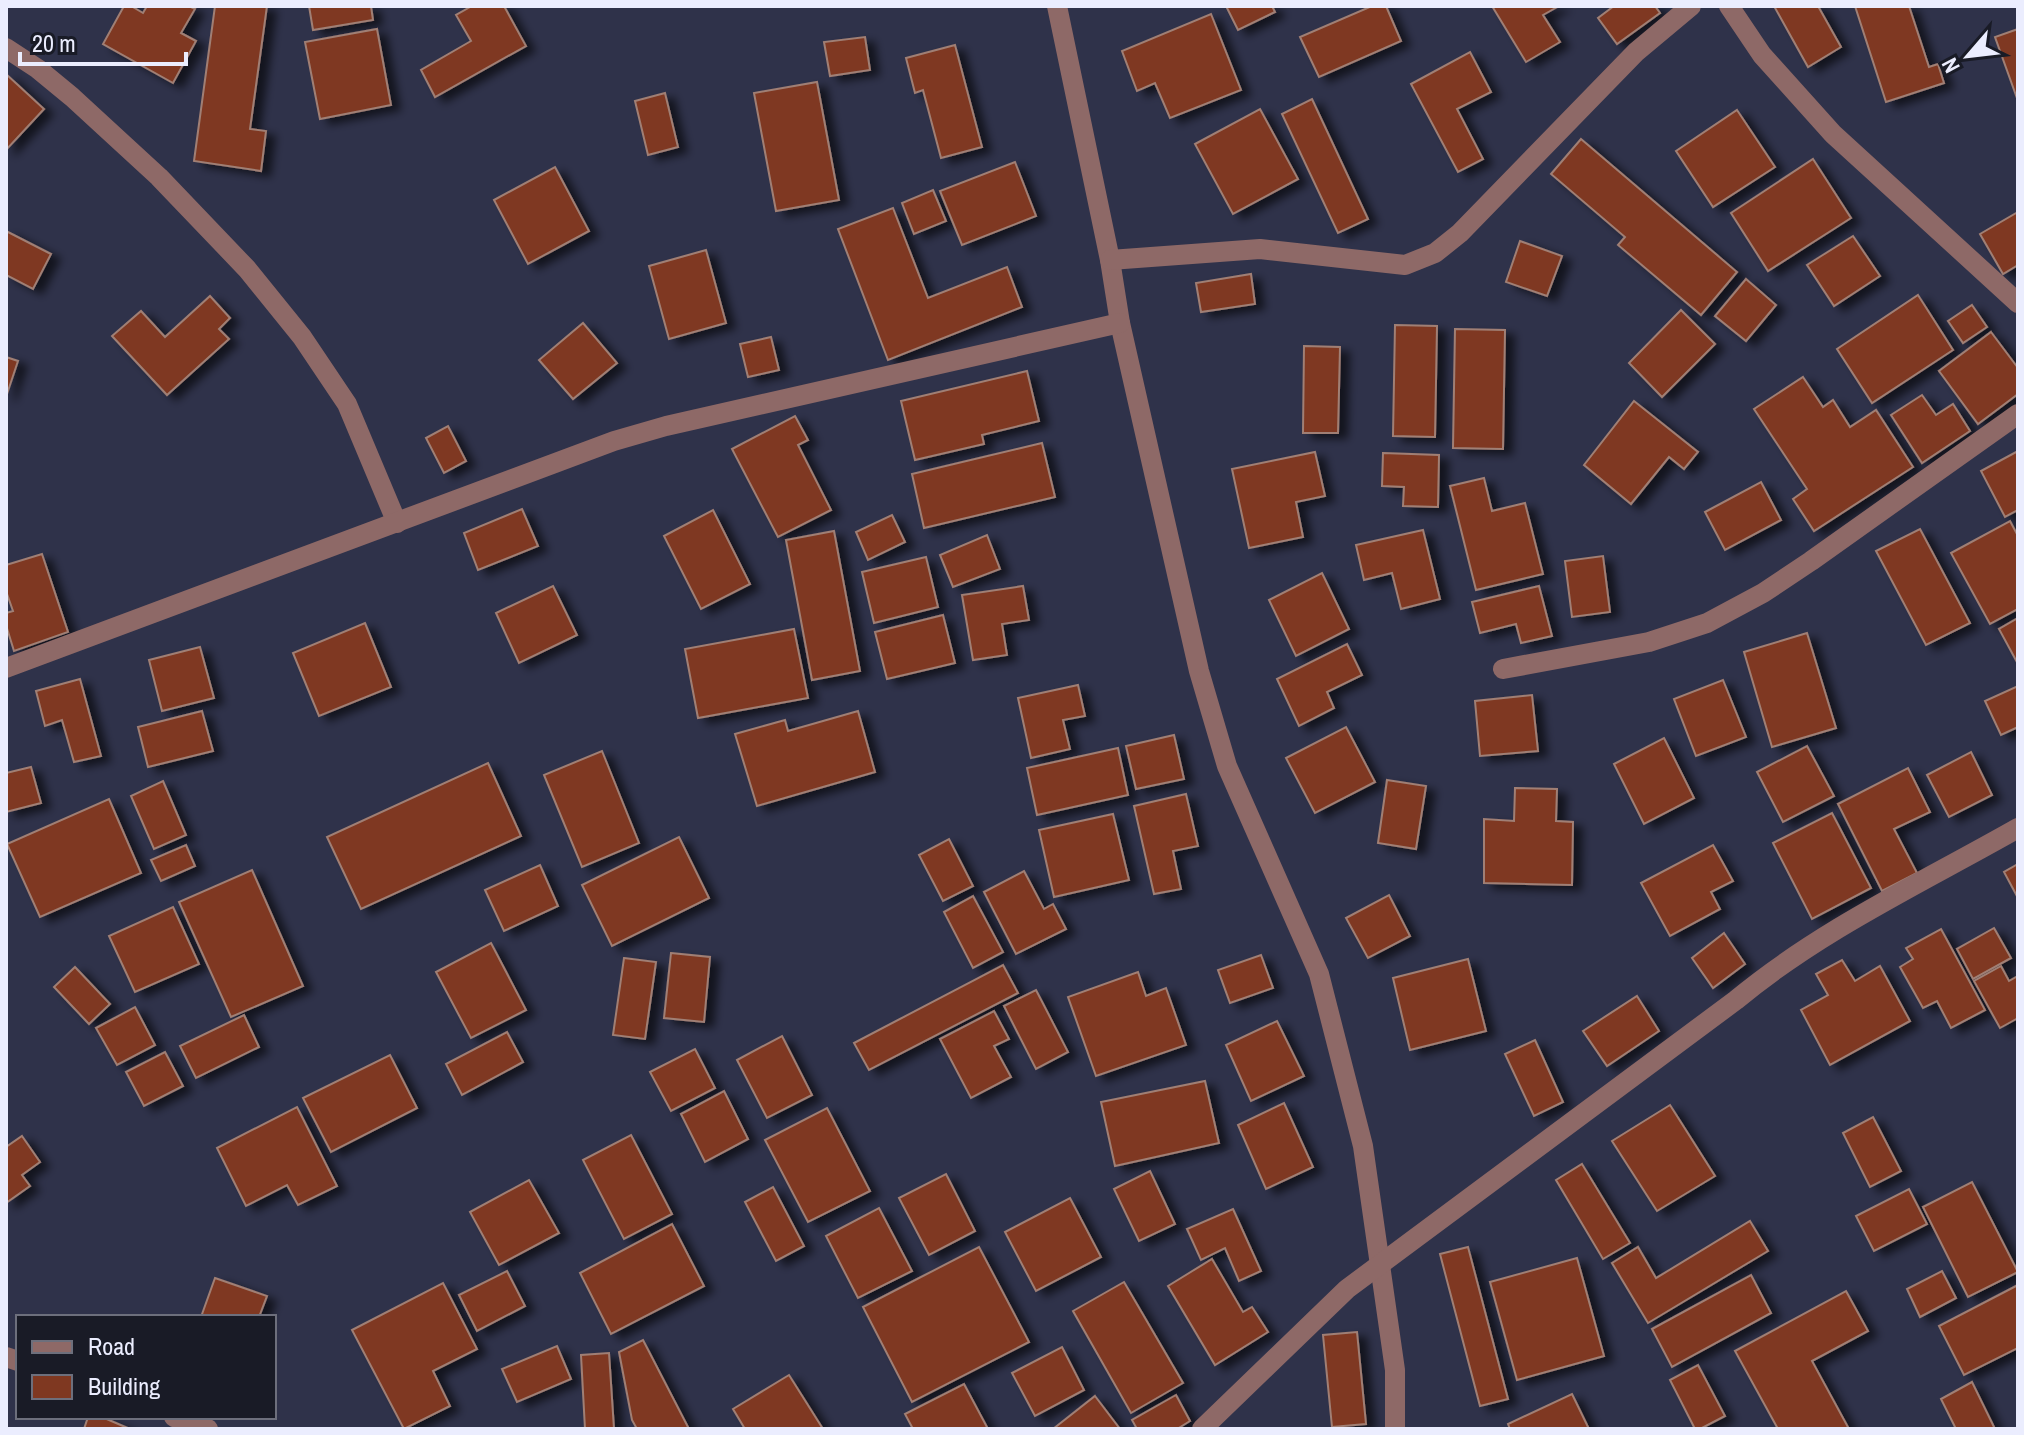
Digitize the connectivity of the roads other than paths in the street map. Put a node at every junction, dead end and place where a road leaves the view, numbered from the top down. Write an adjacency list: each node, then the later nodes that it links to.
1 (1057, 6): 5 (street)
2 (1691, 6): 5 (street)
3 (1729, 6): 6 (street)
4 (6, 48): 9 (street)
5 (1110, 260): 7 (street)
6 (2018, 303)
7 (1120, 323): 9 (street); 13 (street)
8 (2018, 414): 11 (street)
9 (397, 523): 10 (street)
10 (6, 668)
11 (1503, 669)
12 (2018, 828): 13 (street)
13 (1381, 1263): 16 (street); 17 (street)
14 (180, 1419): 15 (street)
15 (208, 1429)
16 (1202, 1429)
17 (1395, 1429)

